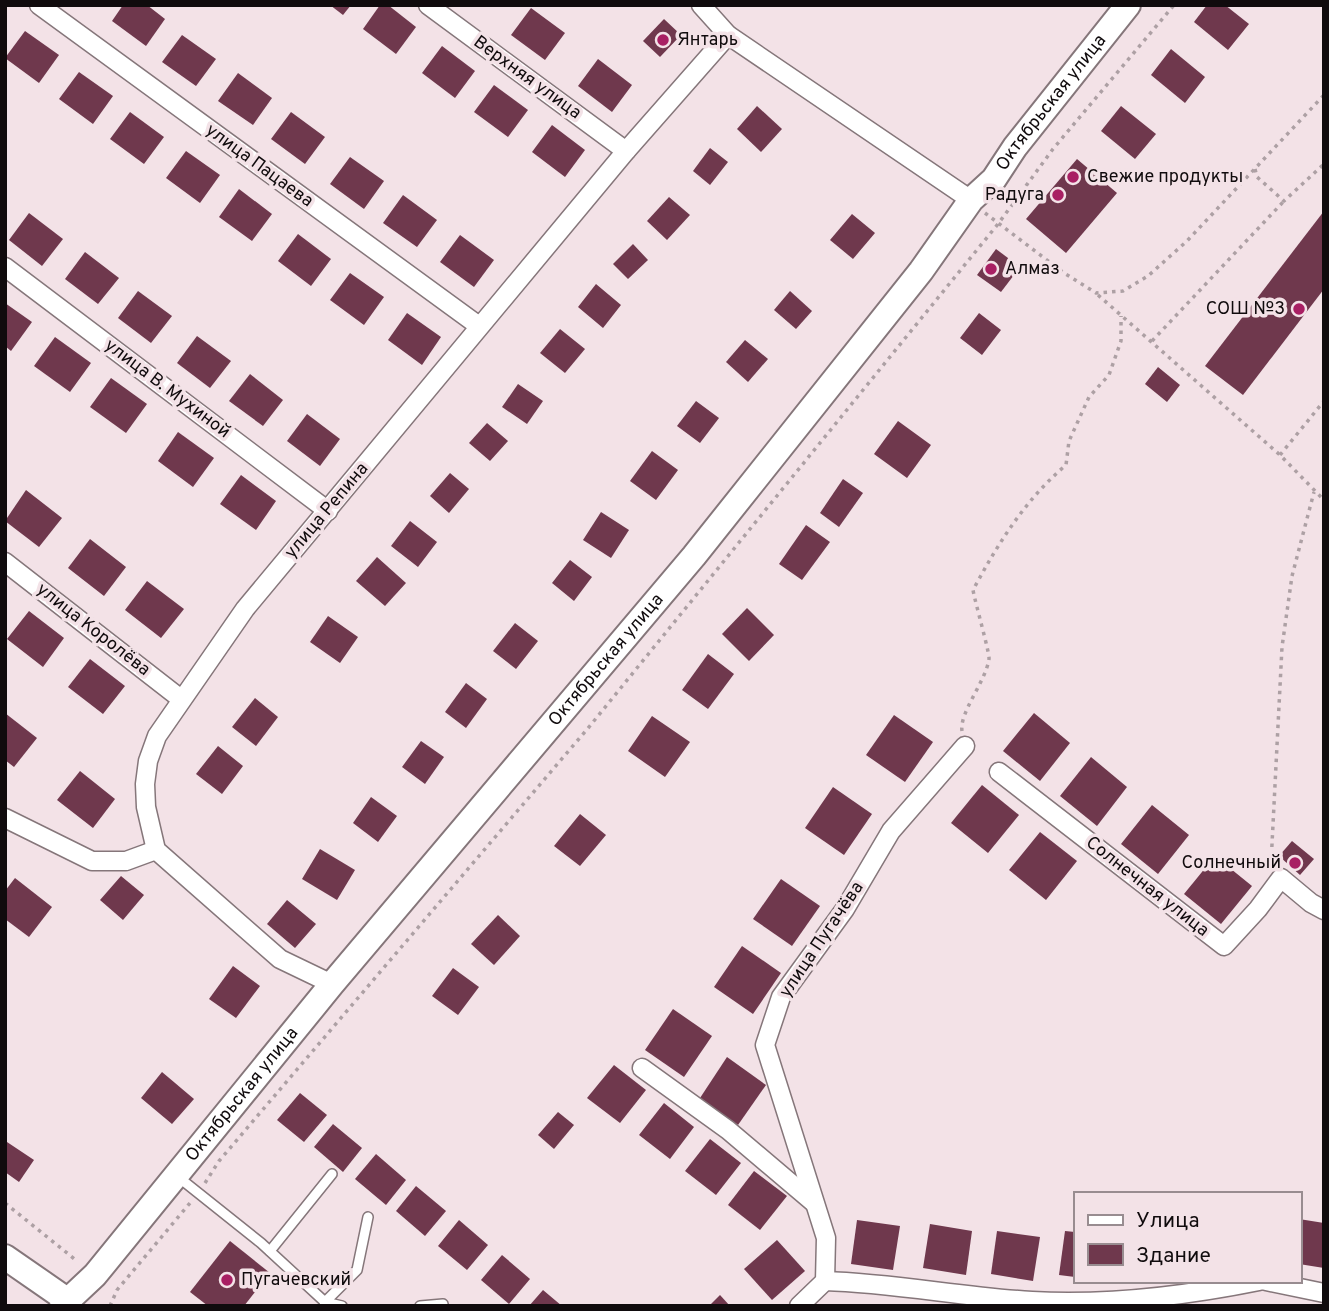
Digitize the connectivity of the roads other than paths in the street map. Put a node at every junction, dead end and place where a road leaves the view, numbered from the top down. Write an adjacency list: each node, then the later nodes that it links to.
1 (39, 5): 9 (street, улица Пацаева)
2 (428, 5): 6 (street, Верхняя улица)
3 (701, 5): 5 (street)
4 (1128, 5): 7 (main road, Октябрьская улица)
5 (728, 35): 6 (street, улица Репина); 7 (street)
6 (626, 150): 9 (street, улица Репина)
7 (971, 200): 18 (main road, Октябрьская улица)
8 (5, 267): 10 (street, улица В. Мухиной)
9 (479, 326): 10 (street, улица Репина)
10 (328, 511): 12 (street, улица Репина)
11 (5, 562): 12 (street, улица Королёва)
12 (181, 699): 16 (street, улица Репина)
13 (965, 746): 22 (street, улица Пугачёва)
14 (999, 772): 17 (street, Солнечная улица)
15 (5, 818): 16 (street)
16 (156, 850): 18 (street)
17 (1324, 910)
18 (332, 984): 21 (main road, Октябрьская улица)
19 (642, 1068): 22 (street, улица Пугачёва)
20 (332, 1174): 24 (lane)
21 (175, 1175): 24 (lane); 30 (main road, Октябрьская улица)
22 (813, 1202): 26 (street, улица Пугачёва)
23 (368, 1217): 31 (lane)
24 (270, 1251): 31 (lane)
25 (5, 1257): 30 (main road)
26 (825, 1281): 27 (street); 35 (street)
27 (1249, 1283)
28 (1276, 1283): 29 (street)
29 (1324, 1293)
30 (67, 1304)
31 (325, 1304): 33 (lane)
32 (443, 1304): 34 (lane)
33 (342, 1306)
34 (420, 1306)
35 (799, 1306)

